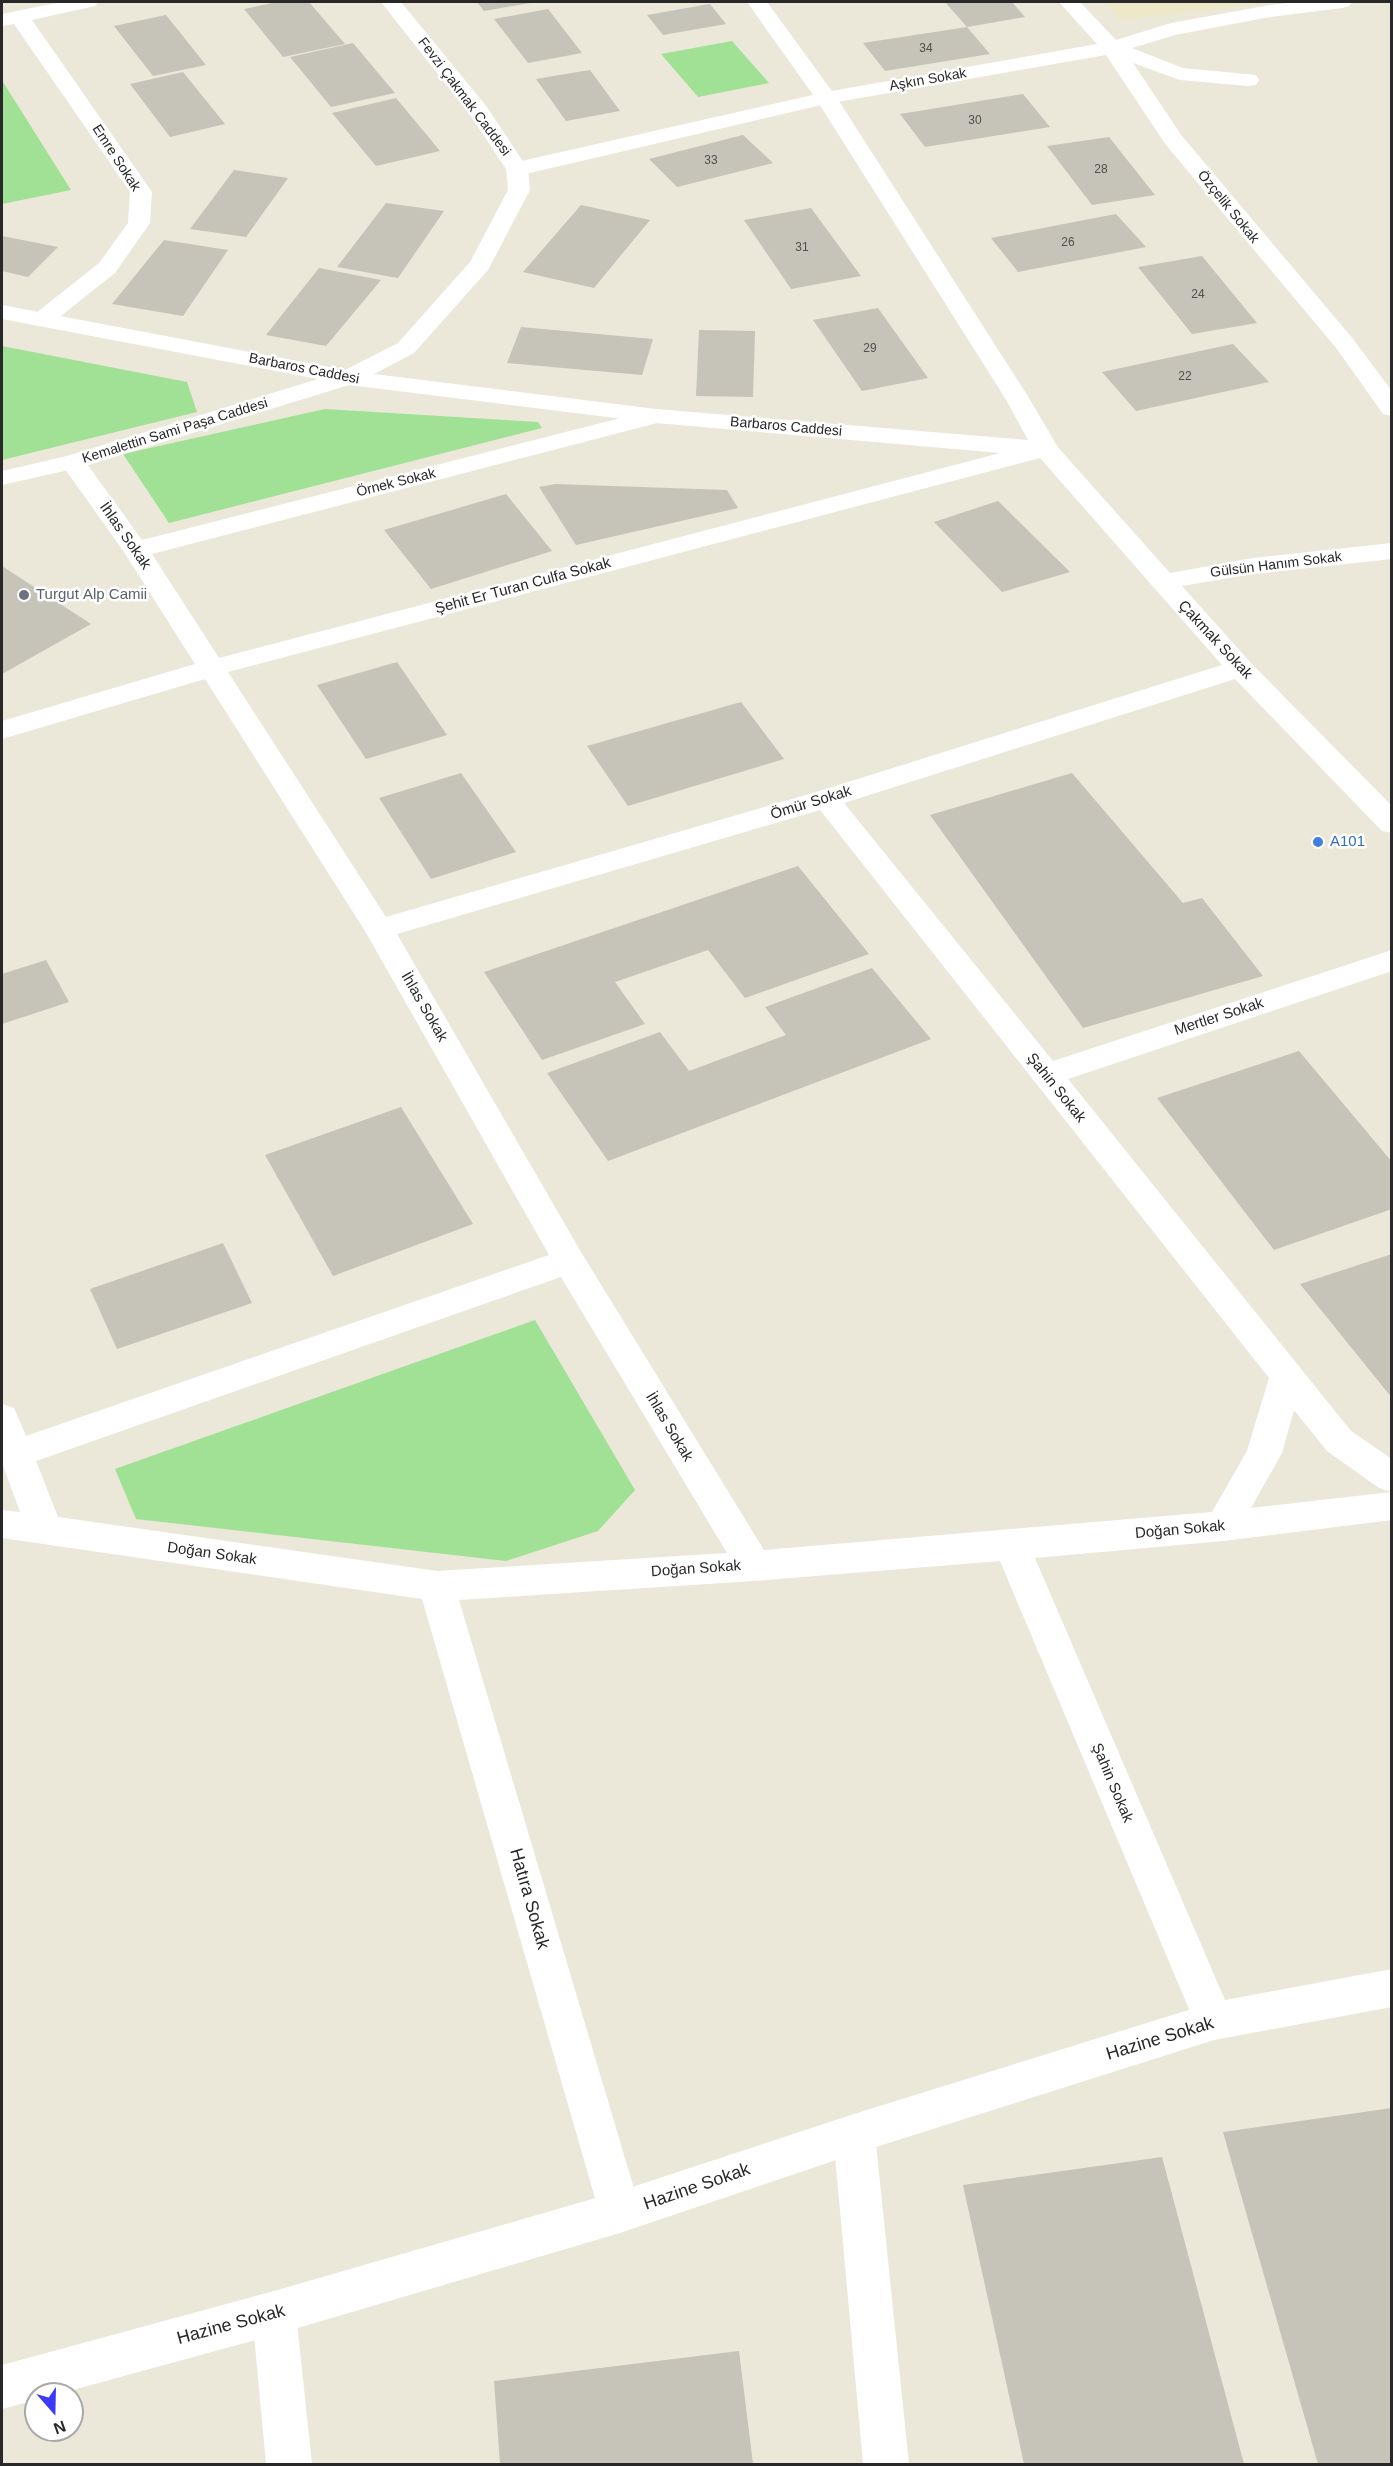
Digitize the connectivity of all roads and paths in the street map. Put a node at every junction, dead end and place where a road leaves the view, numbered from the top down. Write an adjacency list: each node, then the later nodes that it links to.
1 (88, 2): 6 (street)
2 (391, 2): 10 (street, Fevzi Çakmak Caddesi)
3 (757, 2): 9 (street)
4 (1069, 2): 7 (street, Özçelik Sokak)
5 (1342, 2): 7 (street, Aşkın Sokak)
6 (10, 18): 12 (street, Emre Sokak)
7 (1112, 48): 8 (street); 9 (street, Aşkın Sokak); 14 (street, Özçelik Sokak)
8 (1248, 80)
9 (826, 98): 10 (street, Aşkın Sokak); 16 (street)
10 (517, 169): 13 (street, Fevzi Çakmak Caddesi)
11 (2, 312): 12 (street, Barbaros Caddesi)
12 (44, 318): 13 (street, Barbaros Caddesi)
13 (348, 378): 15 (street, Barbaros Caddesi); 17 (street, Kemalettin Sami Paşa Caddesi)
14 (1392, 409)
15 (657, 416): 16 (street, Barbaros Caddesi); 19 (street, Örnek Sokak)
16 (1046, 449): 21 (street, Çakmak Sokak); 22 (street, Şehit Er Turan Culfa Sokak)
17 (73, 462): 18 (street, Kemalettin Sami Paşa Caddesi); 19 (street, İhlas Sokak)
18 (2, 478)
19 (136, 550): 22 (street, İhlas Sokak)
20 (1392, 551): 21 (street, Gülsün Hanım Sokak)
21 (1161, 582): 23 (street, Çakmak Sokak)
22 (212, 668): 24 (street, Şehit Er Turan Culfa Sokak); 27 (street, İhlas Sokak)
23 (1240, 668): 25 (street, Ömür Sokak); 26 (street, Çakmak Sokak)
24 (2, 730)
25 (826, 799): 27 (street, Ömür Sokak); 29 (street, Şahin Sokak)
26 (1392, 824)
27 (379, 929): 30 (street, İhlas Sokak)
28 (1392, 960): 29 (street, Mertler Sokak)
29 (1046, 1075): 31 (street, Şahin Sokak)
30 (569, 1261): 33 (street); 40 (street, İhlas Sokak)
31 (1286, 1377): 34 (street, Şahin Sokak); 37 (street)
32 (2, 1418): 33 (street)
33 (15, 1455): 38 (street)
34 (1392, 1478)
35 (1392, 1506): 37 (street, Doğan Sokak)
36 (2, 1524): 38 (street, Doğan Sokak)
37 (1223, 1526): 39 (street, Doğan Sokak)
38 (45, 1530): 41 (street, Doğan Sokak)
39 (1011, 1545): 40 (street, Doğan Sokak); 43 (street, Şahin Sokak)
40 (754, 1566): 41 (street, Doğan Sokak)
41 (437, 1586): 45 (street, Hatıra Sokak)
42 (1392, 1988): 43 (street, Hazine Sokak)
43 (1214, 2021): 44 (street, Hazine Sokak)
44 (854, 2133): 45 (street, Hazine Sokak); 49 (street)
45 (620, 2212): 46 (street, Hazine Sokak)
46 (274, 2313): 47 (street, Hazine Sokak); 48 (street)
47 (2, 2387)
48 (289, 2464)
49 (886, 2464)

